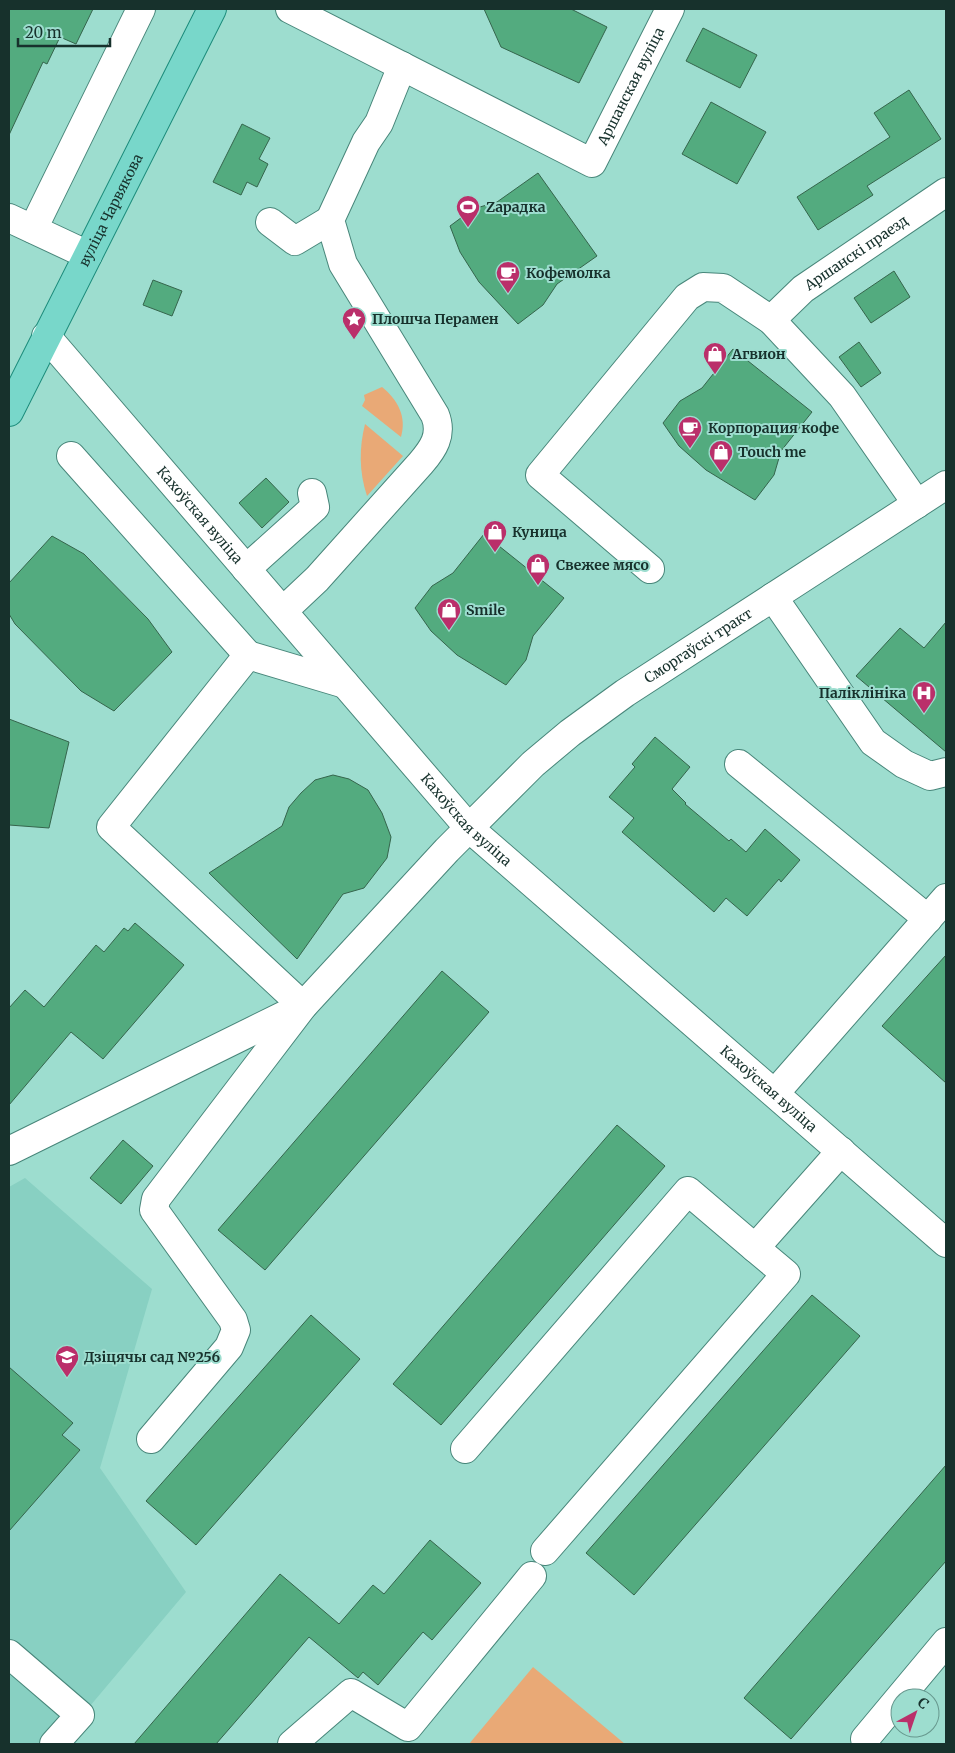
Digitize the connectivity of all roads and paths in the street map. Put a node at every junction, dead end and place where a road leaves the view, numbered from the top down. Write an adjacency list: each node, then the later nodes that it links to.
1 (142, 9): 10 (street)
2 (212, 9): 11 (main road, вуліца Чарвякова)
3 (290, 9): 5 (street)
4 (670, 9): 5 (street, Аршанская вуліца)
5 (402, 66): 8 (street)
6 (946, 192): 12 (street, Аршанскі праезд)
7 (9, 218): 10 (street)
8 (330, 220): 9 (street); 22 (street)
9 (270, 222)
10 (33, 229): 11 (street)
11 (88, 255): 13 (main road, вуліца Чарвякова)
12 (771, 320): 18 (street); 20 (street)
13 (46, 336): 14 (main road, вуліца Чарвякова); 19 (street, Кахоўская вуліца)
14 (9, 412)
15 (72, 456): 23 (street)
16 (946, 485): 18 (street, Сморгаўскі тракт)
17 (312, 493): 19 (street)
18 (917, 504): 21 (street, Сморгаўскі тракт)
19 (246, 569): 22 (street, Кахоўская вуліца)
20 (650, 569)
21 (773, 598): 26 (street); 27 (street, Сморгаўскі тракт)
22 (283, 611): 24 (street, Кахоўская вуліца)
23 (248, 655): 24 (street); 30 (street)
24 (345, 684): 27 (street, Кахоўская вуліца)
25 (739, 764): 29 (street)
26 (946, 772)
27 (469, 828): 30 (street, Сморгаўскі тракт); 31 (street, Кахоўская вуліца)
28 (946, 898): 29 (street)
29 (928, 918): 31 (street)
30 (303, 1006): 32 (street); 36 (street, Сморгаўскі тракт)
31 (775, 1093): 33 (street, Кахоўская вуліца)
32 (9, 1151)
33 (841, 1151): 34 (street, Кахоўская вуліца); 35 (street)
34 (946, 1243)
35 (755, 1248): 37 (street); 38 (street)
36 (151, 1439)
37 (465, 1449)
38 (545, 1551)
39 (532, 1576): 44 (street)
40 (946, 1642): 42 (street)
41 (9, 1654): 43 (street)
42 (865, 1739)
43 (54, 1744)
44 (292, 1744)

